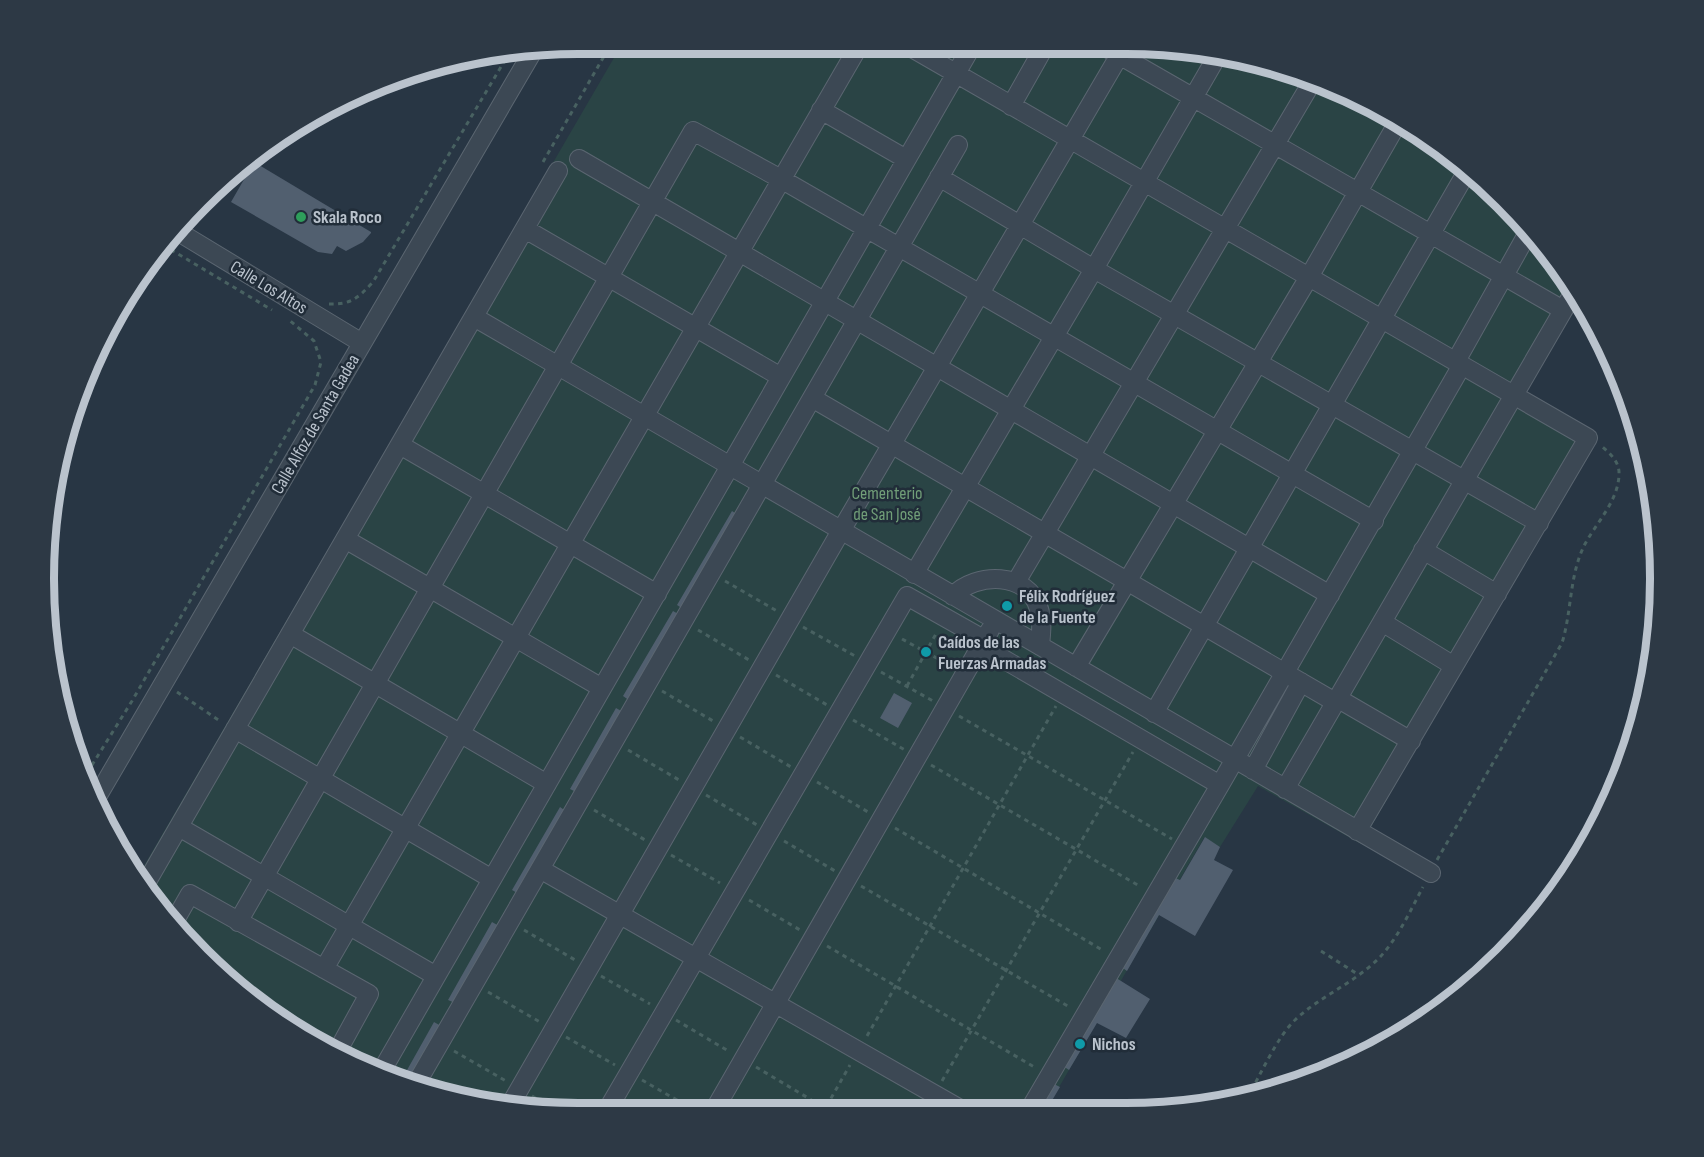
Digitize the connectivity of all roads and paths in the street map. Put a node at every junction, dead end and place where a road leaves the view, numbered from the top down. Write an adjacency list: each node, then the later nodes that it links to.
1 (854, 54): 14 (street)
2 (922, 54): 10 (street)
3 (968, 54): 10 (street)
4 (1040, 54): 13 (street)
5 (1120, 54): 16 (street)
6 (1130, 54): 12 (street)
7 (530, 56): 53 (street, Calle Alfoz de Santa Gadea)
8 (506, 59): 48 (path)
9 (1214, 62): 12 (street)
10 (956, 74): 13 (street); 20 (street)
11 (1309, 88): 17 (street)
12 (1193, 97): 17 (street); 25 (street)
13 (1011, 106): 16 (street)
14 (821, 110): 20 (street); 24 (street)
15 (1395, 128): 26 (street)
16 (1070, 140): 25 (street); 28 (street)
17 (1276, 144): 26 (street); 31 (street)
18 (958, 145): 22 (street)
19 (579, 159): 27 (street)
20 (906, 159): 30 (street)
21 (558, 171): 29 (street)
22 (939, 177): 28 (street); 35 (street)
23 (1463, 178): 33 (street)
24 (781, 179): 27 (street); 30 (street); 37 (street)
25 (1144, 183): 31 (street); 38 (street)
26 (1358, 191): 33 (street); 40 (street)
27 (653, 202): 37 (street); 41 (street)
28 (1020, 224): 38 (street); 42 (street)
29 (525, 229): 41 (street); 47 (street)
30 (866, 230): 35 (street); 44 (street)
31 (1225, 230): 40 (street); 46 (street)
32 (183, 234): 48 (street, Calle Los Altos)
33 (1431, 234): 39 (street); 49 (street)
34 (1525, 239): 39 (street)
35 (898, 248): 42 (street); 50 (street)
36 (170, 249): 121 (path)
37 (739, 252): 44 (street); 51 (street)
38 (1094, 269): 46 (street); 52 (street)
39 (1504, 276): 45 (street); 55 (street)
40 (1309, 277): 49 (street); 54 (street)
41 (609, 278): 51 (street); 56 (street)
42 (979, 294): 52 (street); 57 (street)
43 (1569, 299): 45 (street)
44 (825, 302): 50 (street); 58 (street)
45 (1563, 309): 60 (street)
46 (1175, 315): 54 (street); 59 (street)
47 (474, 317): 56 (street); 68 (street)
48 (321, 318): 53 (street, Calle Los Altos)
49 (1382, 319): 55 (street); 62 (street)
50 (857, 320): 57 (street); 61 (street)
51 (695, 327): 58 (street); 64 (street)
52 (1054, 337): 59 (street); 63 (street)
53 (362, 343): 109 (street, Calle Alfoz de Santa Gadea)
54 (1258, 362): 62 (street); 65 (street)
55 (1459, 363): 60 (street); 69 (street)
56 (559, 367): 64 (street); 76 (street)
57 (937, 367): 63 (street); 67 (street)
58 (781, 377): 71 (street)
59 (1134, 383): 65 (street); 70 (street)
60 (1514, 395): 66 (street); 73 (street)
61 (812, 398): 67 (street); 74 (street)
62 (1332, 405): 69 (street); 72 (street)
63 (1011, 410): 70 (street); 75 (street)
64 (643, 416): 71 (street); 83 (street)
65 (1217, 431): 72 (street); 77 (street)
66 (1588, 438): 79 (street); 132 (path)
67 (892, 444): 75 (street); 80 (street)
68 (400, 445): 76 (street); 82 (street)
69 (1413, 452): 73 (street); 78 (street)
70 (1091, 456): 77 (street); 81 (street)
71 (730, 466): 74 (street); 90 (street)
72 (1292, 474): 78 (street); 84 (street)
73 (1464, 481): 79 (street); 85 (street)
74 (762, 485): 80 (street); 131 (street)
75 (965, 487): 81 (street); 86 (street)
76 (485, 495): 83 (street); 89 (street)
77 (1173, 504): 84 (street); 87 (street)
78 (1374, 520): 92 (street)
79 (1539, 523): 91 (street)
80 (842, 530): 86 (street); 136 (street)
81 (1045, 533): 87 (street); 88 (street)
82 (345, 539): 89 (street); 99 (street)
83 (570, 544): 90 (street); 100 (street)
84 (1249, 548): 92 (street); 97 (street)
85 (1424, 550): 91 (street); 96 (street)
86 (914, 574): 93 (street)
87 (1128, 581): 97 (street); 105 (street)
88 (1016, 582): 93 (street); 102 (street)
89 (431, 588): 100 (street); 110 (street)
90 (657, 594): 112 (street)
91 (1497, 594): 104 (street)
92 (1330, 595): 106 (street)
93 (953, 596): 95 (street)
94 (945, 617): 98 (street); 101 (street); 103 (path)
95 (996, 621): 101 (street); 102 (street)
96 (1382, 622): 104 (street); 114 (street)
97 (1204, 626): 106 (street); 115 (street)
98 (887, 630): 103 (path); 141 (street)
99 (290, 634): 110 (street); 116 (street)
100 (515, 637): 112 (street); 117 (street)
101 (983, 643): 107 (street); 113 (street)
102 (1040, 646): 105 (street)
103 (926, 652): 107 (path); 111 (path)
104 (1454, 666): 119 (street)
105 (1076, 667): 115 (street)
106 (1285, 673): 108 (street); 120 (street)
107 (965, 674): 146 (street)
108 (1301, 682): 114 (street); 122 (street)
109 (163, 683): 116 (path); 127 (street, Calle Alfoz de Santa Gadea)
110 (375, 684): 117 (street); 123 (street)
111 (907, 686)
112 (603, 688): 124 (street)
113 (1063, 694): 118 (street); 150 (path)
114 (1336, 700): 119 (street); 126 (street)
115 (1154, 713): 120 (street)
116 (228, 725): 123 (street); 128 (street)
117 (460, 733): 124 (street); 129 (street)
118 (1141, 738): 125 (street); 156 (path)
119 (1411, 741): 130 (street)
120 (1234, 759): 122 (street); 125 (street)
121 (90, 768)
122 (1253, 770): 126 (street)
123 (321, 779): 129 (street); 133 (street)
124 (547, 784): 135 (street)
125 (1221, 785): 164 (street)
126 (1285, 789): 130 (street)
127 (100, 792)
128 (179, 827): 133 (street); 134 (street)
129 (405, 828): 135 (street); 139 (street)
130 (1358, 831): 132 (street)
131 (540, 869): 136 (street); 145 (street)
132 (1431, 873): 143 (path)
133 (265, 877): 138 (street); 139 (street)
134 (148, 879)
135 (492, 879): 144 (street)
136 (621, 915): 141 (street); 147 (street)
137 (177, 916): 138 (street)
138 (238, 922): 142 (street)
139 (349, 925): 142 (street); 144 (street)
140 (1321, 951): 143 (path)
141 (696, 958): 146 (street); 152 (street)
142 (324, 969): 149 (street)
143 (1359, 975): 154 (path)
144 (436, 976): 151 (street)
145 (474, 984): 147 (path); 148 (street)
146 (776, 1003): 150 (street); 161 (street)
147 (554, 1030): 152 (path); 155 (street)
148 (440, 1043): 153 (street); 155 (path)
149 (341, 1046)
150 (859, 1050): 156 (street); 162 (path)
151 (384, 1065)
152 (629, 1073): 159 (street); 160 (path)
153 (420, 1078)
154 (1253, 1087)
155 (520, 1089): 157 (street); 158 (path)
156 (934, 1094): 163 (street)
157 (514, 1099)
158 (542, 1102)
159 (611, 1103)
160 (682, 1103)
161 (718, 1103)
162 (828, 1103)
163 (951, 1103)
164 (1033, 1103)

